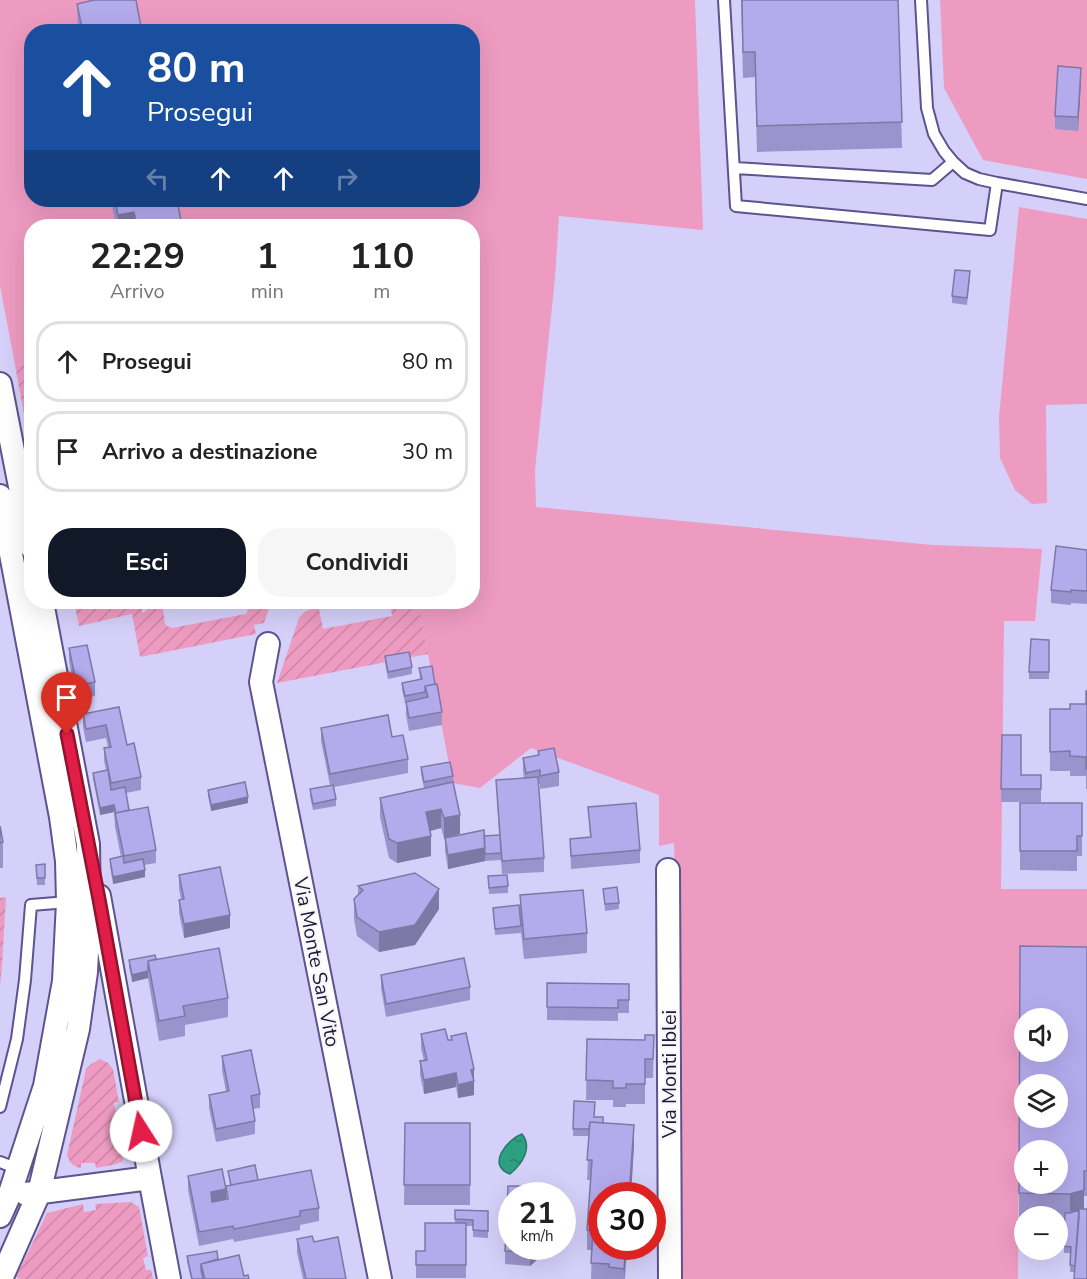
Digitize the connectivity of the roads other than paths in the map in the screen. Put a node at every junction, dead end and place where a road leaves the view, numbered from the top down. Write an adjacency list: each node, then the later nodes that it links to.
1 (724, 0): 4 (lane)
2 (921, 0): 3 (lane)
3 (953, 162): 4 (lane); 5 (lane)
4 (735, 168): 5 (lane)
5 (997, 183): 6 (lane)
6 (1087, 199)
7 (0, 384): 9 (street)
8 (0, 496): 14 (street)
9 (24, 507)
10 (43, 609): 12 (street)
11 (268, 644): 22 (street, Via Monte San Vito)
12 (88, 844): 17 (street); 18 (street)
13 (668, 870): 23 (street, Via Monti Iblei)
14 (68, 902): 15 (lane); 16 (street)
15 (0, 1107)
16 (9, 1165): 19 (street)
17 (150, 1178): 18 (street); 21 (street)
18 (39, 1192): 19 (street); 20 (street)
19 (5, 1206)
20 (1, 1279)
21 (169, 1279)
22 (380, 1279)
23 (670, 1279)

